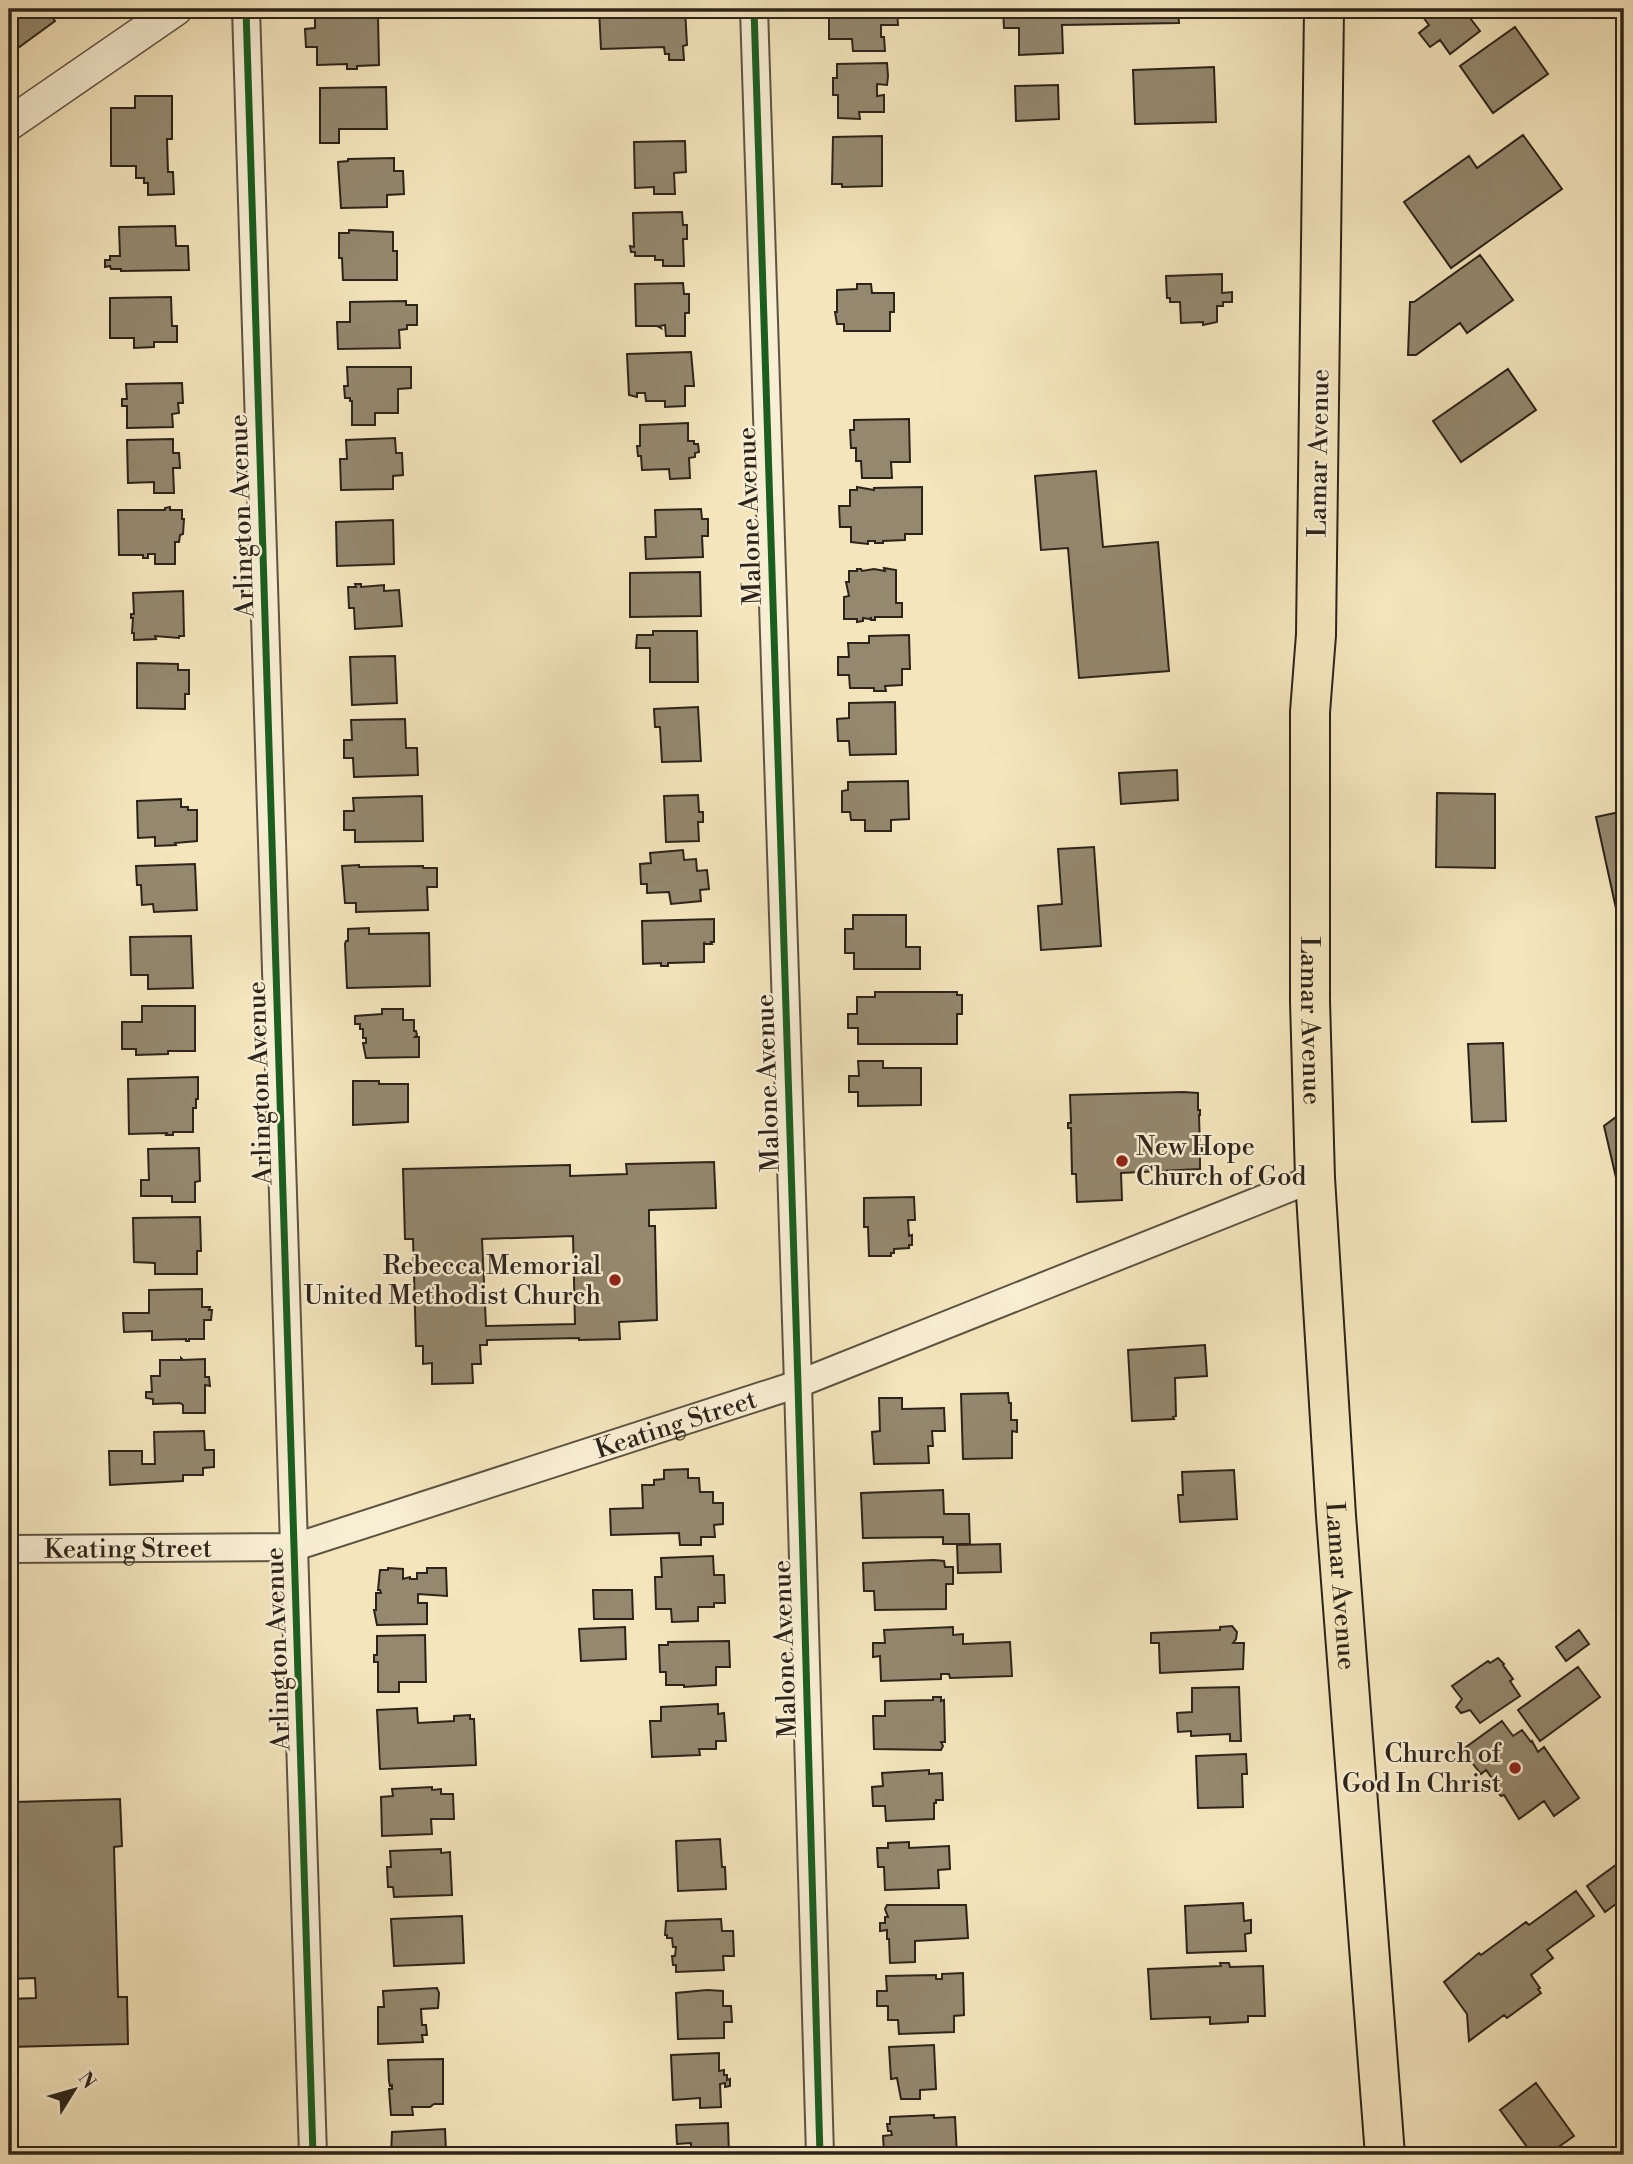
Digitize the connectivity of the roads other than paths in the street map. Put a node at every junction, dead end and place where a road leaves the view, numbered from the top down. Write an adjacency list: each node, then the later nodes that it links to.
1 (176, 9): 5 (street)
2 (246, 9): 8 (street, Arlington Avenue)
3 (754, 9): 7 (street, Malone Avenue)
4 (1324, 9): 6 (main road, Lamar Avenue)
5 (9, 124)
6 (1315, 1178): 7 (street, Keating Street); 12 (main road, Lamar Avenue)
7 (798, 1384): 8 (street, Keating Street); 11 (street, Malone Avenue)
8 (295, 1547): 9 (street, Keating Street); 10 (street, Arlington Avenue)
9 (9, 1549)
10 (313, 2155)
11 (820, 2155)
12 (1385, 2155)

